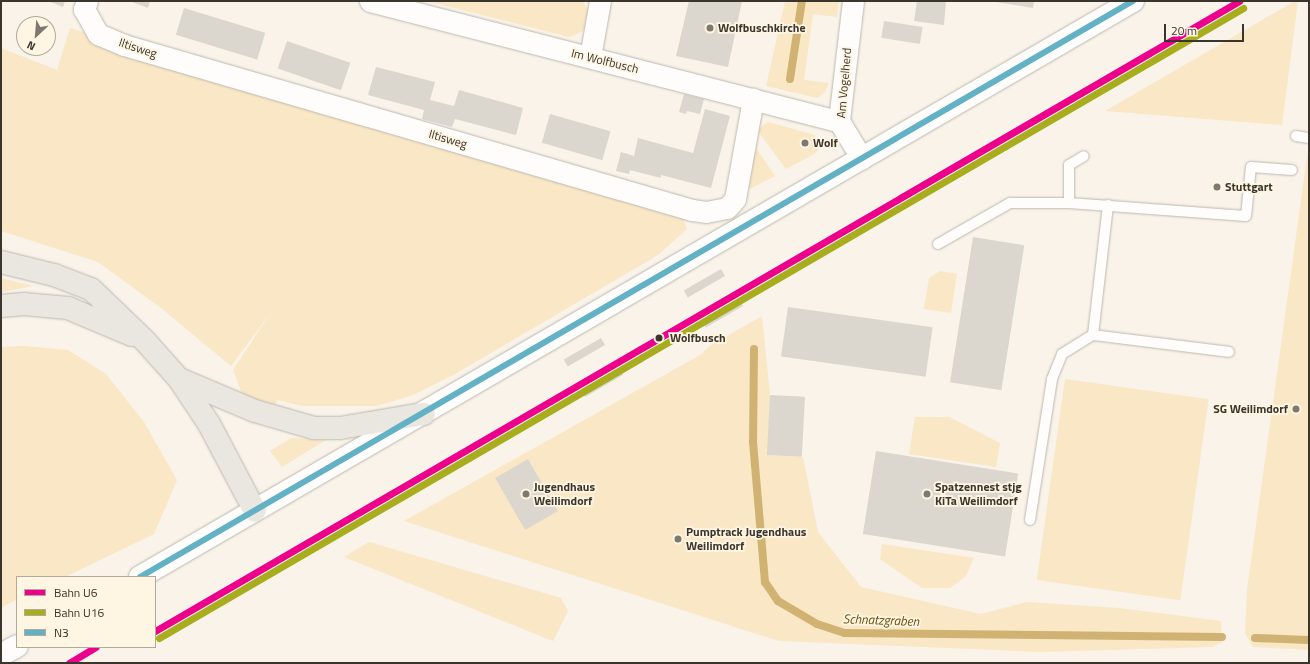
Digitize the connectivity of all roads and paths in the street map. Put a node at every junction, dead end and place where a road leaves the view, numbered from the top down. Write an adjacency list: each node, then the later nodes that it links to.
1 (87, 1): 7 (street, Iltisweg)
2 (370, 1): 6 (street, Im Wolfbusch)
3 (600, 1): 6 (street)
4 (853, 1): 8 (street, Am Vogelherd)
5 (1133, 1): 12 (main road)
6 (590, 57): 7 (street, Im Wolfbusch)
7 (752, 99): 8 (street, Im Wolfbusch)
8 (839, 121): 12 (street, Am Vogelherd)
9 (1296, 136): 10 (lane)
10 (1309, 138)
11 (1084, 156): 14 (lane)
12 (862, 159): 23 (main road)
13 (1292, 170): 15 (lane)
14 (1069, 203): 15 (lane); 16 (lane)
15 (1108, 205): 19 (lane)
16 (938, 244)
17 (1, 262): 20 (main road)
18 (1, 306): 20 (main road)
19 (1093, 335): 21 (lane); 25 (lane)
20 (145, 340): 22 (main road)
21 (1230, 352)
22 (180, 380): 23 (main road); 24 (main road)
23 (424, 414): 24 (main road)
24 (255, 511): 26 (main road)
25 (1030, 520)
26 (142, 576)
27 (16, 647): 28 (main road)
28 (1, 655)

